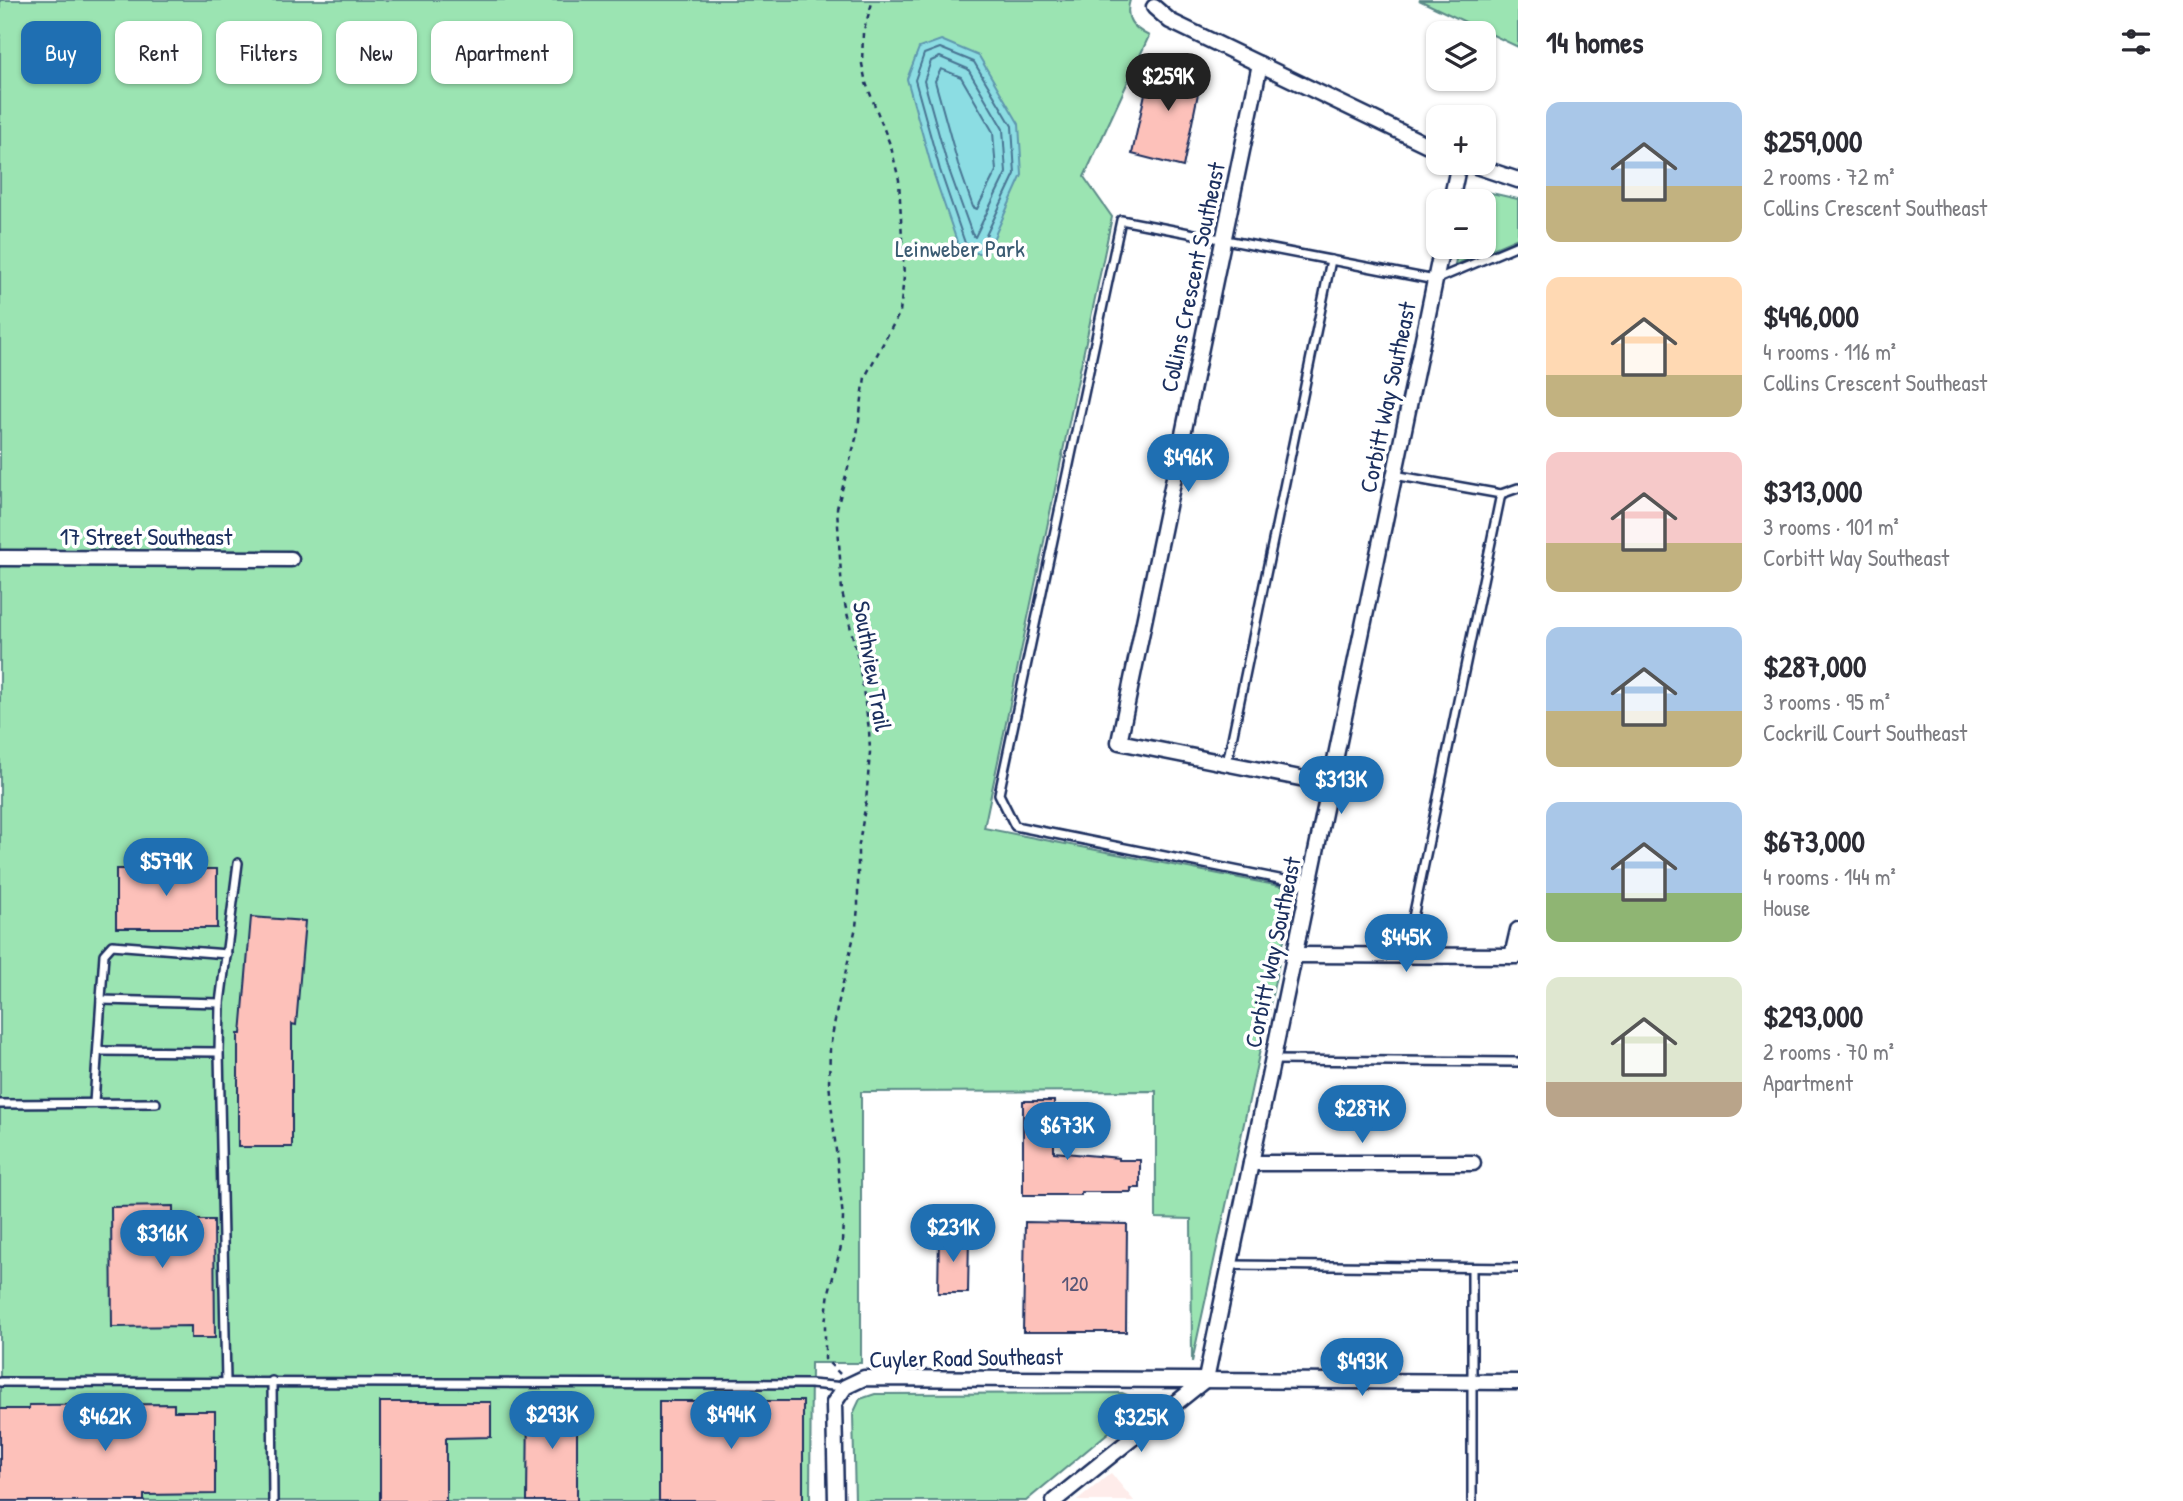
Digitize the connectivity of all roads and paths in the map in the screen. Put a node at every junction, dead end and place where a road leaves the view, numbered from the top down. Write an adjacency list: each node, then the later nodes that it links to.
1 (872, 1): 46 (path, Southview Trail)
2 (1154, 7): 3 (street)
3 (1260, 64): 4 (street); 7 (street, Collins Crescent Southeast)
4 (1426, 144)
5 (1496, 173): 6 (street)
6 (1518, 180)
7 (1223, 239): 10 (lane); 17 (street, Collins Crescent Southeast); 20 (lane)
8 (1518, 245): 11 (lane)
9 (1439, 259): 11 (street, Corbitt Way Southeast)
10 (1331, 260): 11 (lane); 17 (lane)
11 (1435, 280): 12 (street, Corbitt Way Southeast)
12 (1394, 475): 14 (lane); 18 (street, Corbitt Way Southeast)
13 (1518, 488): 14 (lane)
14 (1501, 495): 24 (lane)
15 (0, 558): 16 (street, 17 Street Southeast)
16 (291, 559)
17 (1227, 763): 18 (street, Collins Crescent Southeast)
18 (1330, 783): 20 (street, Corbitt Way Southeast)
19 (238, 863): 22 (lane)
20 (1309, 885): 23 (street, Corbitt Way Southeast)
21 (1518, 930): 25 (street)
22 (227, 954): 26 (lane); 27 (lane)
23 (1294, 955): 24 (street); 30 (street, Corbitt Way Southeast)
24 (1405, 956): 25 (street)
25 (1515, 956)
26 (101, 1000): 27 (lane); 28 (lane)
27 (220, 1003): 29 (lane)
28 (97, 1051): 29 (lane); 32 (lane)
29 (219, 1052): 41 (lane)
30 (1273, 1060): 31 (lane); 35 (street, Corbitt Way Southeast)
31 (1518, 1062)
32 (94, 1103): 33 (lane); 34 (lane)
33 (156, 1103)
34 (0, 1104)
35 (1251, 1163): 36 (street); 37 (street, Corbitt Way Southeast)
36 (1473, 1163)
37 (1230, 1265): 38 (lane); 40 (street, Corbitt Way Southeast)
38 (1472, 1268): 39 (lane); 44 (lane)
39 (1518, 1268)
40 (1206, 1379): 44 (street, Cuyler Road Southeast); 46 (street, Cuyler Road Southeast); 49 (street)
41 (226, 1381): 42 (lane); 43 (lane)
42 (272, 1381): 46 (lane); 47 (lane)
43 (0, 1382)
44 (1471, 1382): 45 (street, Cuyler Road Southeast); 50 (lane)
45 (1518, 1382)
46 (845, 1387): 48 (street, Cuyler Road Southeast)
47 (273, 1501)
48 (836, 1501)
49 (1054, 1501)
50 (1472, 1501)

